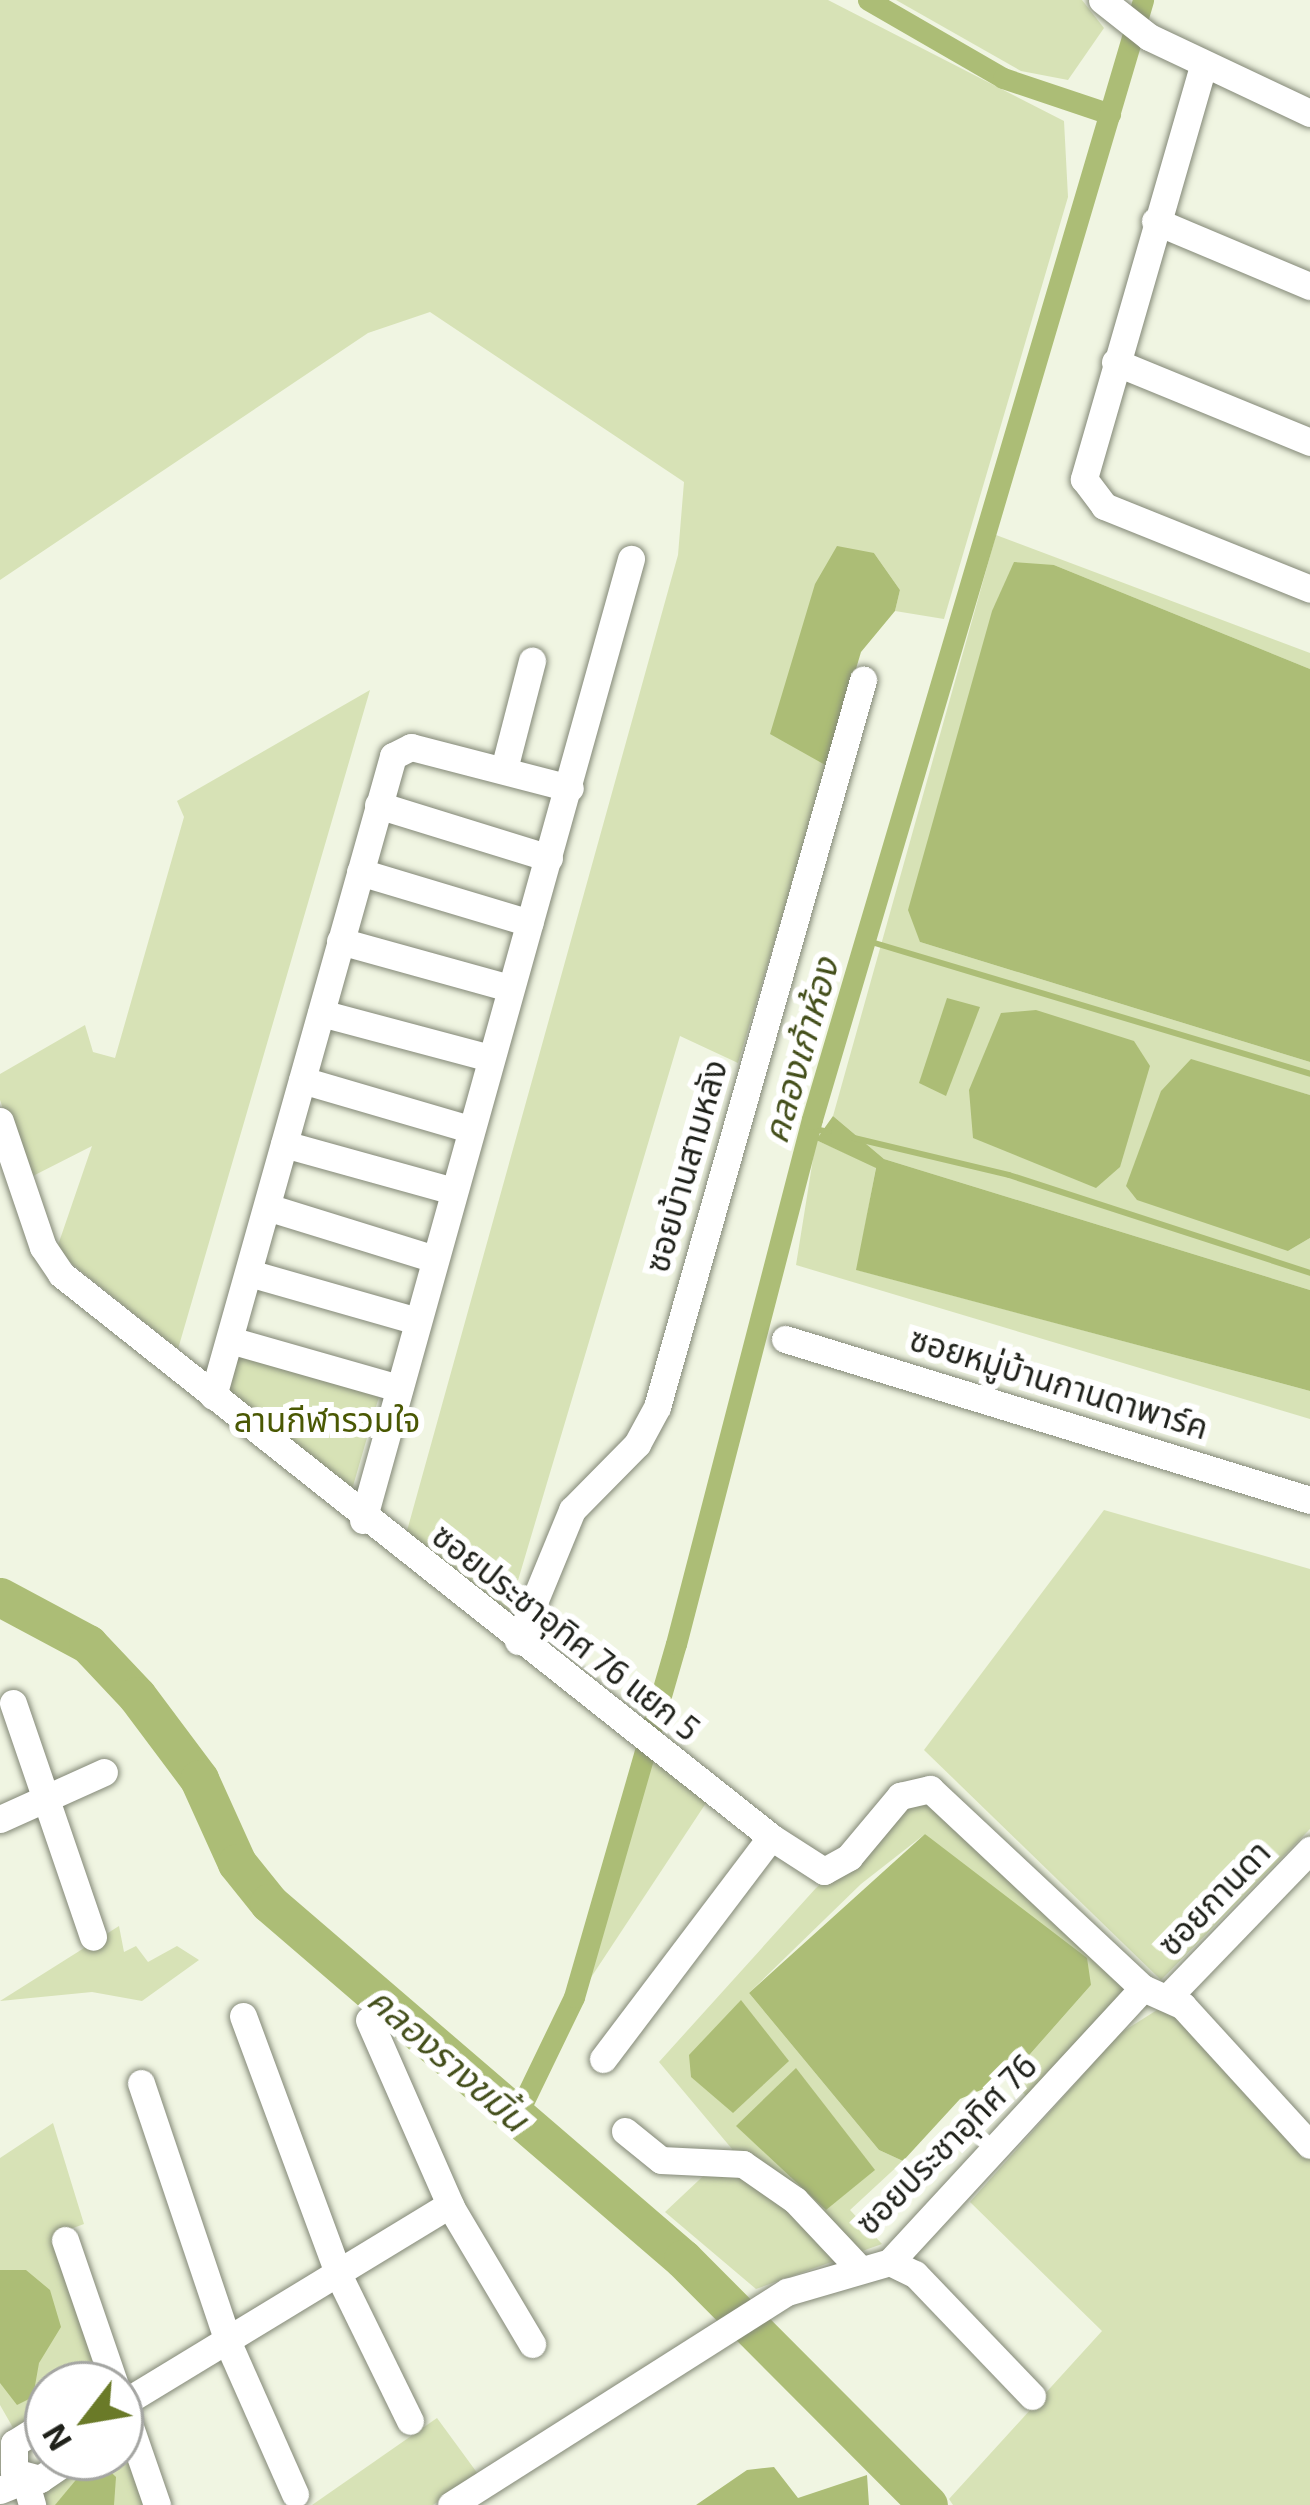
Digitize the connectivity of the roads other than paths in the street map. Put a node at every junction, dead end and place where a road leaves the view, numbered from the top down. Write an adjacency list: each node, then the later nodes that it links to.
1 (1102, 0): 2 (street)
2 (1203, 66): 3 (street); 4 (street)
3 (1310, 113)
4 (1155, 221): 5 (street); 6 (street)
5 (1310, 286)
6 (1115, 362): 7 (street); 9 (street)
7 (1310, 442)
8 (632, 559): 13 (street)
9 (1310, 589)
10 (532, 661): 12 (street)
11 (863, 680): 37 (street, ซอยบ้านสามหลัง)
12 (503, 769): 13 (street); 14 (street)
13 (570, 788): 15 (street)
14 (378, 805): 15 (street); 16 (street)
15 (549, 858): 17 (street)
16 (360, 872): 17 (street); 18 (street)
17 (530, 922): 19 (street)
18 (340, 941): 19 (street); 20 (street)
19 (510, 988): 21 (street)
20 (321, 1012): 21 (street); 22 (street)
21 (490, 1058): 24 (street)
22 (302, 1080): 24 (street); 25 (street)
23 (0, 1121): 34 (street, ซอยประชาอุทิศ 76 แยก 5)
24 (470, 1129): 26 (street)
25 (284, 1144): 26 (street); 27 (street)
26 (453, 1191): 28 (street)
27 (267, 1207): 28 (street); 29 (street)
28 (435, 1258): 30 (street)
29 (249, 1273): 30 (street); 32 (street)
30 (417, 1322): 33 (street)
31 (785, 1339): 35 (street, ซอยหมู่บ้านกานดาพาร์ค)
32 (230, 1340): 33 (street); 34 (street)
33 (399, 1388): 36 (street)
34 (213, 1396): 36 (street, ซอยประชาอุทิศ 76 แยก 5)
35 (1310, 1499)
36 (363, 1520): 37 (street, ซอยประชาอุทิศ 76 แยก 5)
37 (518, 1641): 42 (street, ซอยประชาอุทิศ 76 แยก 5)
38 (13, 1703): 40 (street)
39 (104, 1772): 40 (street)
40 (43, 1802): 41 (street); 44 (street)
41 (0, 1819)
42 (771, 1837): 45 (street, ซอยประชาอุทิศ 76 แยก 5); 48 (street)
43 (1310, 1850): 45 (street, ซอยกานดา)
44 (93, 1937)
45 (1157, 1992): 51 (street); 54 (street, ซอยประชาอุทิศ 76)
46 (243, 2016): 56 (street)
47 (369, 2020): 52 (street)
48 (603, 2059)
49 (141, 2084): 57 (street)
50 (626, 2131): 55 (street)
51 (1310, 2145)
52 (450, 2204): 56 (street); 58 (street)
53 (65, 2240): 59 (street)
54 (890, 2262): 55 (street, ซอยประชาอุทิศ 76); 61 (street)
55 (857, 2266): 68 (street, ซอยประชาอุทิศ 76)
56 (338, 2272): 57 (street); 62 (street)
57 (227, 2340): 60 (street); 66 (street)
58 (532, 2344)
59 (106, 2361)
60 (144, 2385)
61 (1032, 2396)
62 (410, 2421)
63 (5, 2450): 65 (street)
64 (144, 2468): 67 (street)
65 (19, 2492)
66 (295, 2494)
67 (157, 2505)
68 (451, 2505)

